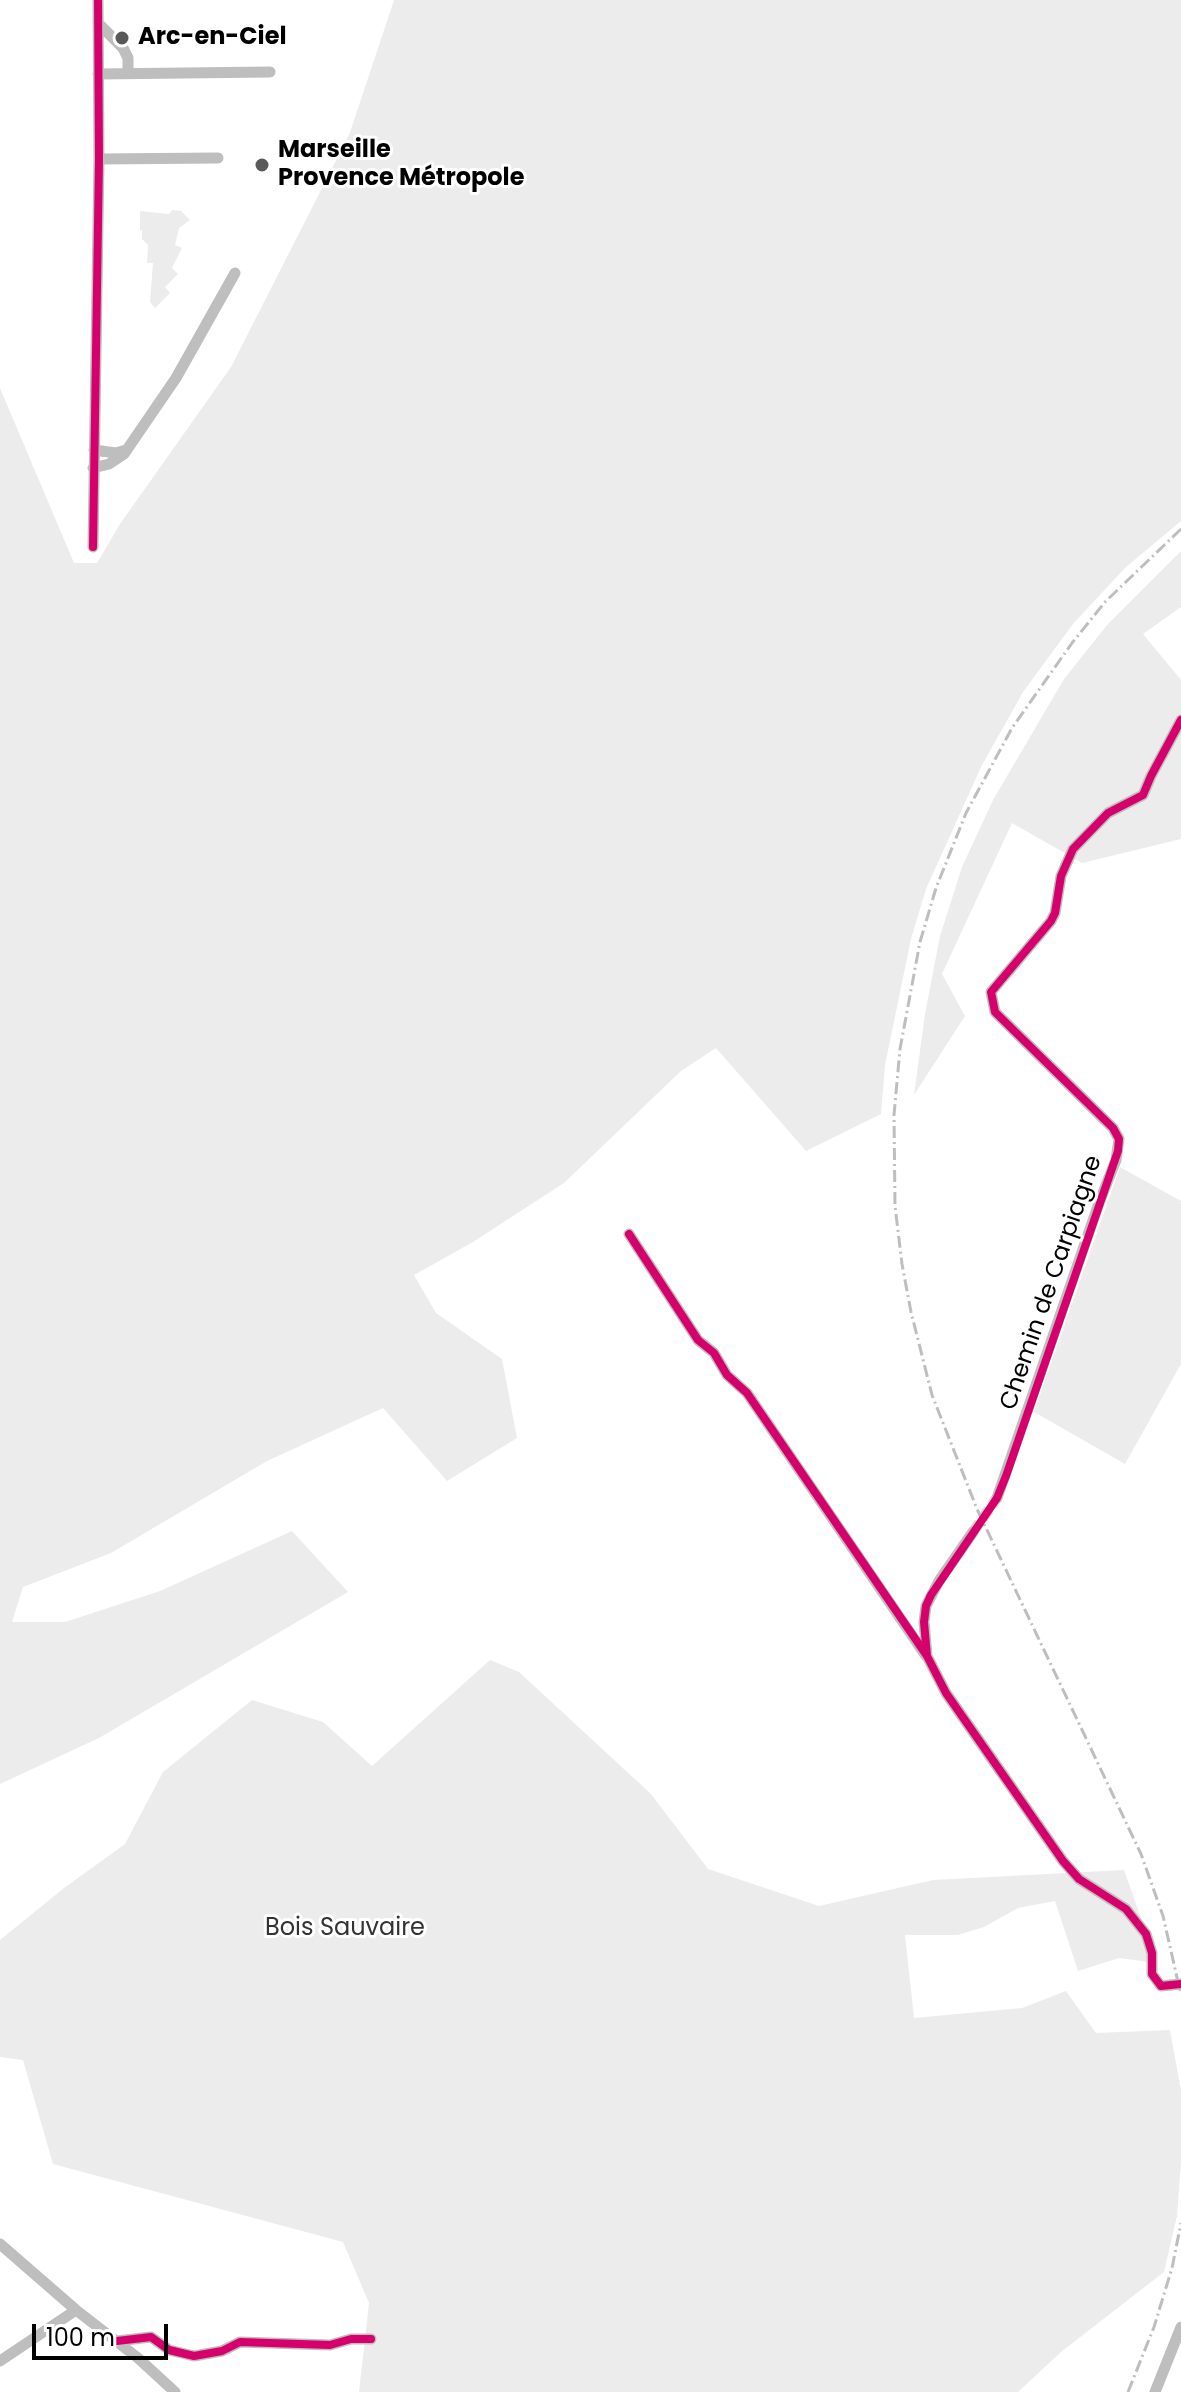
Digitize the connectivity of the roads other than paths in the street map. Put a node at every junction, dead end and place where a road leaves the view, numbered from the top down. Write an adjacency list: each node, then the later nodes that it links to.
1 (98, 0): 2 (street)
2 (98, 23): 4 (street); 5 (street)
3 (270, 72): 4 (street)
4 (128, 73): 5 (street)
5 (98, 74): 7 (street)
6 (218, 158): 7 (street)
7 (99, 159): 9 (street)
8 (235, 273): 10 (street)
9 (94, 450): 10 (street); 11 (street)
10 (127, 450): 11 (street)
11 (93, 468): 12 (street)
12 (93, 547)
13 (1181, 720): 15 (street, Chemin de Carpiagne)
14 (629, 1234): 17 (street)
15 (997, 1498)
16 (973, 1532): 17 (street)
17 (927, 1656): 18 (street)
18 (1176, 1984)
19 (0, 2244): 20 (street)
20 (76, 2310): 23 (street); 24 (street)
21 (1181, 2327): 26 (street)
22 (371, 2339): 23 (street)
23 (117, 2341): 25 (street)
24 (0, 2361)
25 (175, 2392)
26 (1155, 2392)

